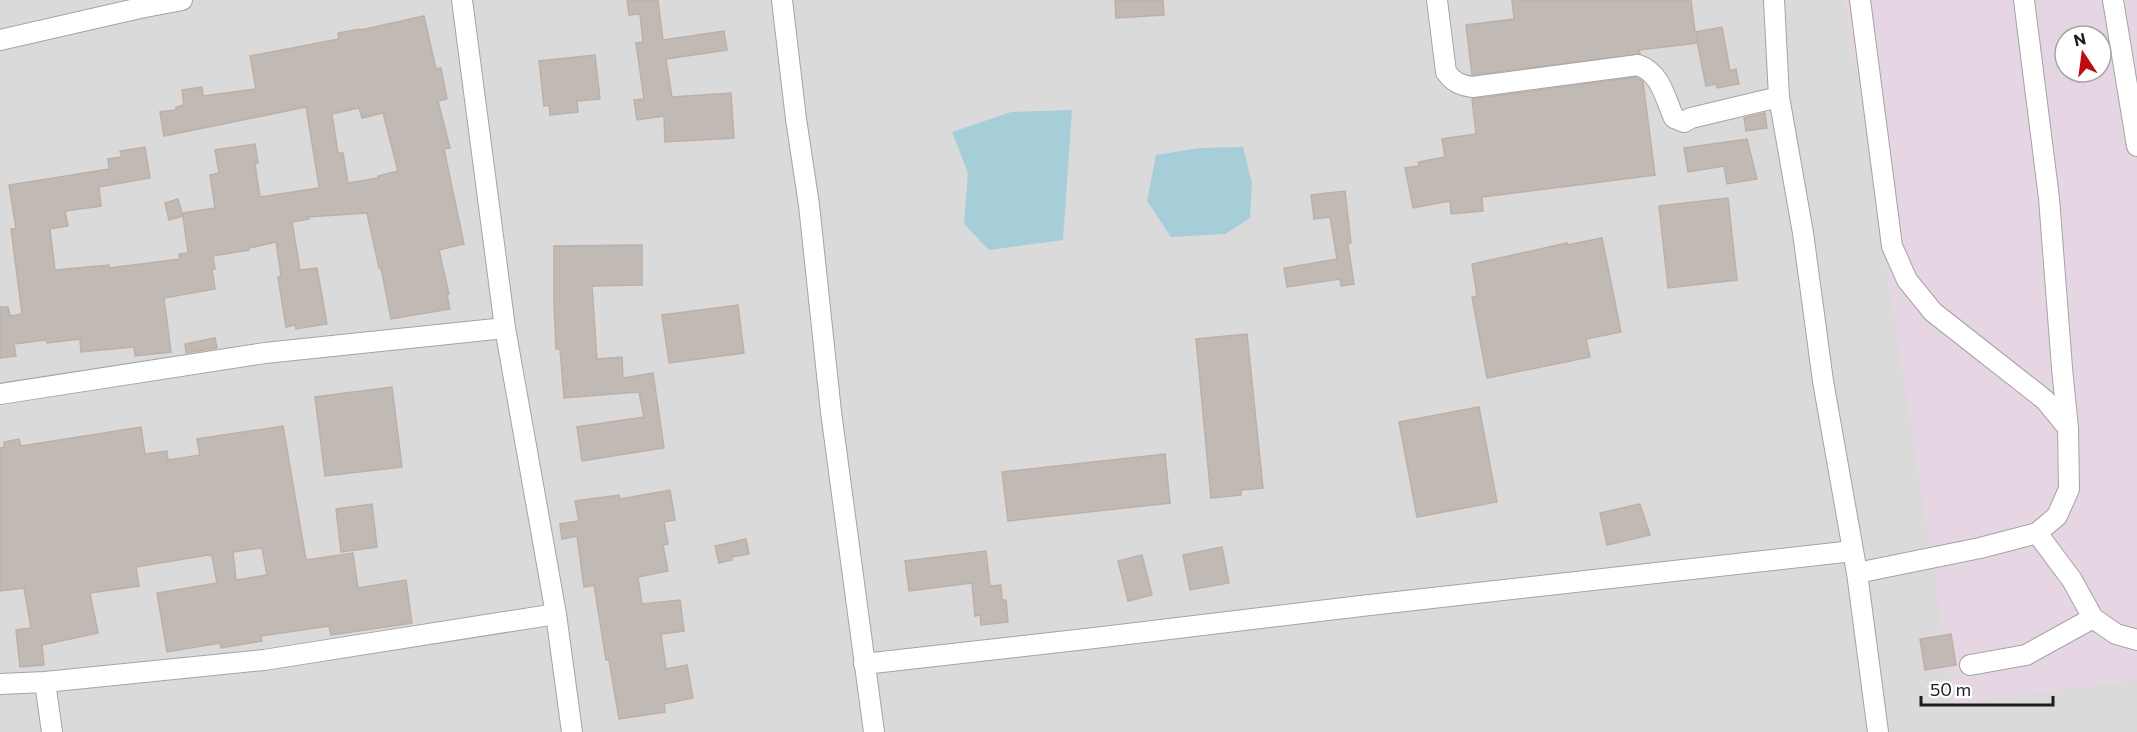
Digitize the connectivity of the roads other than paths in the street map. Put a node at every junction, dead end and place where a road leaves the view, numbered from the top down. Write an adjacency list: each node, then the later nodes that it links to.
1 (182, 0): 9 (street)
2 (462, 0): 13 (street)
3 (782, 0): 22 (street)
4 (1437, 0): 11 (street)
5 (1774, 0): 11 (street)
6 (1860, 0): 15 (street)
7 (2024, 0): 15 (street)
8 (2113, 0): 12 (street)
9 (140, 4): 10 (street)
10 (0, 40)
11 (1779, 97): 17 (street)
12 (2137, 146)
13 (505, 328): 14 (street); 19 (street)
14 (0, 394)
15 (2068, 428): 16 (street)
16 (2037, 532): 18 (street); 20 (street)
17 (1853, 551): 18 (street); 22 (street)
18 (1857, 573): 29 (street)
19 (556, 614): 24 (street); 27 (street)
20 (2093, 618): 21 (street); 23 (street)
21 (2137, 640)
22 (864, 664): 28 (street)
23 (1970, 665)
24 (45, 682): 25 (street); 26 (street)
25 (0, 684)
26 (52, 732)
27 (572, 732)
28 (874, 732)
29 (1878, 732)

